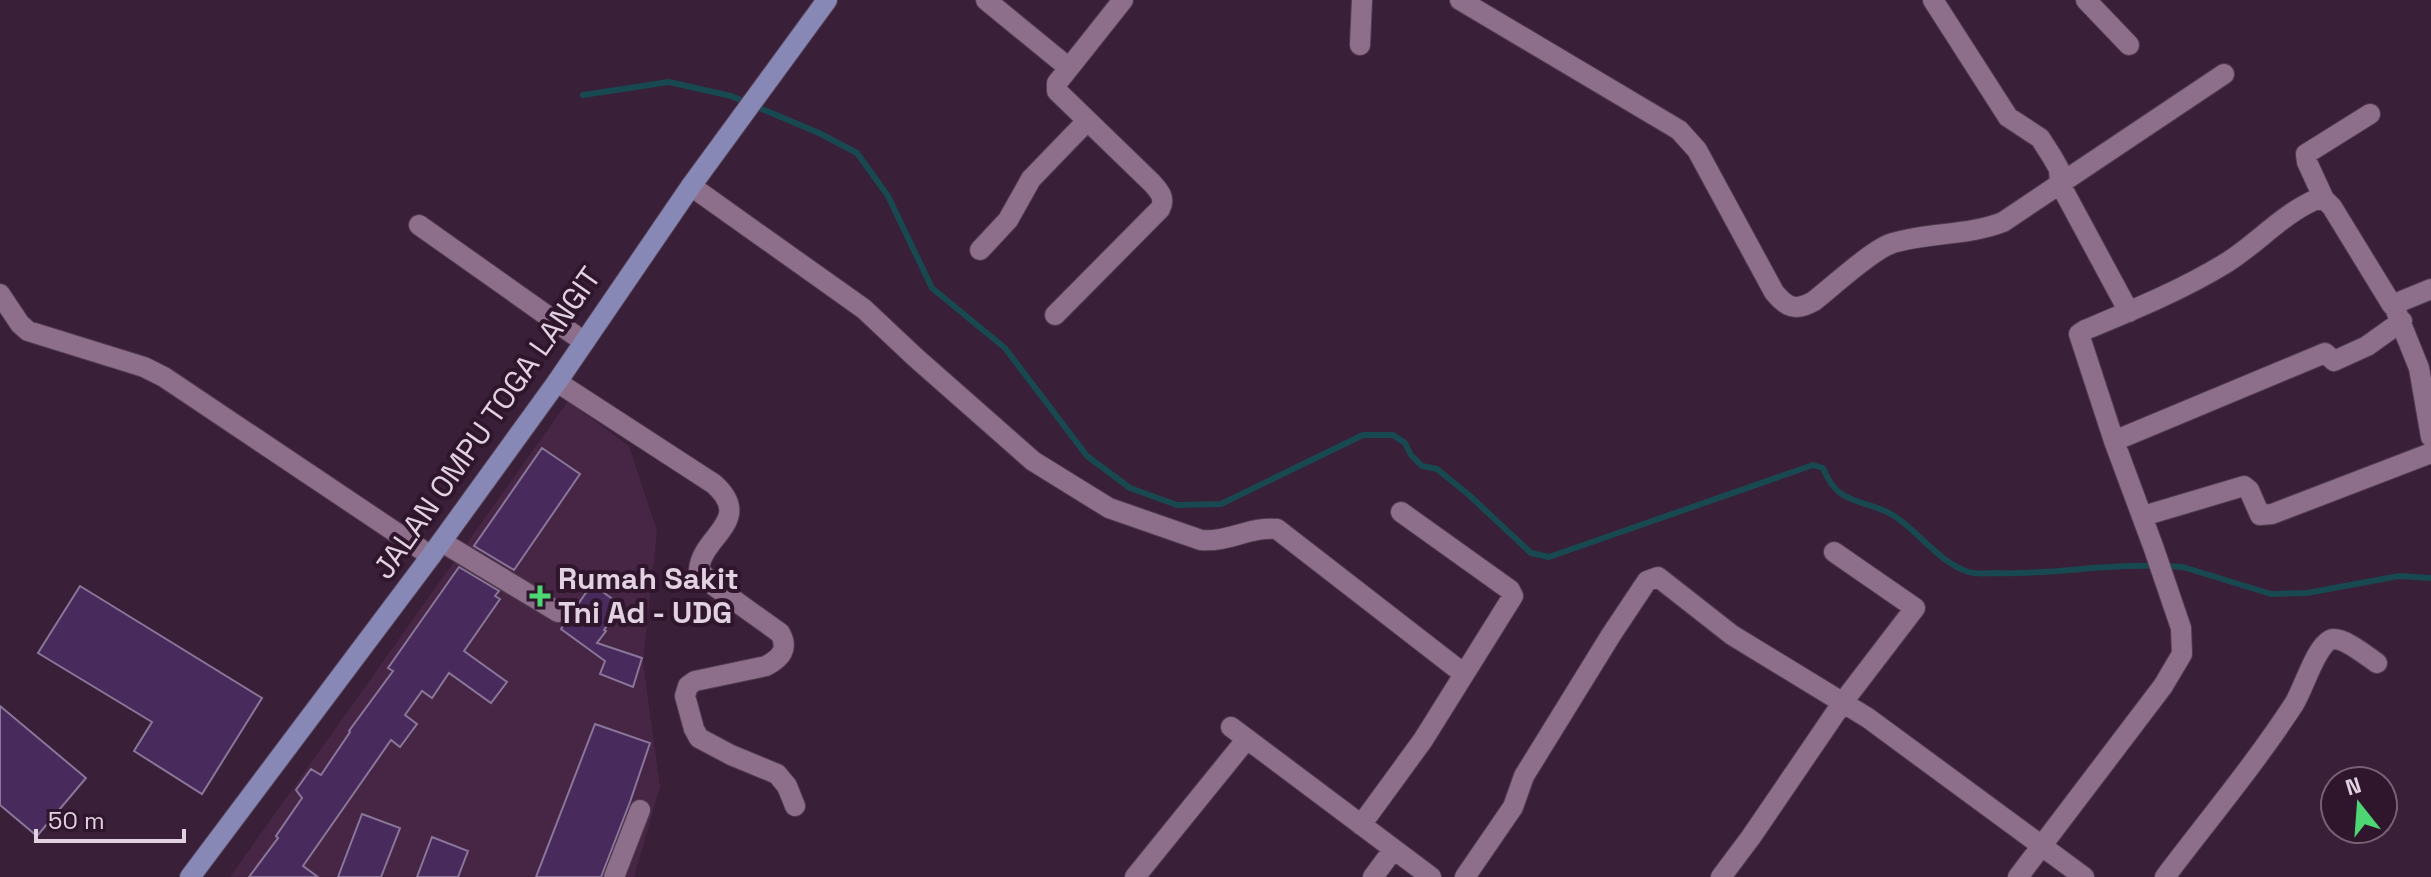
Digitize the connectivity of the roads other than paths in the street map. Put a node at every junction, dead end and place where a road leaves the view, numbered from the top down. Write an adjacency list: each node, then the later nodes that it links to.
1 (827, 0): 15 (main road, JALAN OMPU TOGA LANGIT)
2 (986, 0): 10 (street)
3 (1123, 0): 10 (street)
4 (1362, 0): 8 (street)
5 (1460, 0): 14 (street)
6 (1933, 0): 14 (street)
7 (2086, 0): 9 (street)
8 (1360, 45)
9 (2129, 45)
10 (1069, 68): 13 (street)
11 (2224, 74): 14 (street)
12 (2370, 114): 16 (street)
13 (1087, 121): 18 (street); 23 (street)
14 (2060, 184): 21 (street)
15 (691, 186): 24 (main road, JALAN OMPU TOGA LANGIT); 35 (street)
16 (2324, 199): 21 (street); 22 (street)
17 (419, 225): 24 (street)
18 (980, 250)
19 (2431, 289): 22 (street)
20 (0, 294): 31 (street)
21 (2129, 312): 27 (street)
22 (2397, 313): 26 (street); 27 (street)
23 (1055, 315)
24 (583, 341): 25 (main road, JALAN OMPU TOGA LANGIT)
25 (557, 382): 31 (main road, JALAN OMPU TOGA LANGIT); 37 (street)
26 (2431, 437)
27 (2114, 441): 30 (street)
28 (2431, 453): 30 (street)
29 (1401, 512): 35 (street)
30 (2143, 516): 40 (street)
31 (436, 549): 33 (street); 42 (main road, JALAN OMPU TOGA LANGIT)
32 (1834, 552): 36 (street)
33 (558, 612)
34 (2377, 663): 51 (street)
35 (1464, 674): 39 (street)
36 (1843, 702): 40 (street); 47 (street); 48 (street)
37 (795, 806)
38 (640, 810): 43 (street)
39 (1361, 825): 41 (street); 44 (street)
40 (2043, 845): 49 (street); 50 (street)
41 (1393, 850): 45 (street); 46 (street)
42 (190, 877)
43 (614, 877)
44 (1135, 877)
45 (1373, 877)
46 (1431, 877)
47 (1465, 877)
48 (1721, 877)
49 (2018, 877)
50 (2084, 877)
51 (2165, 877)

